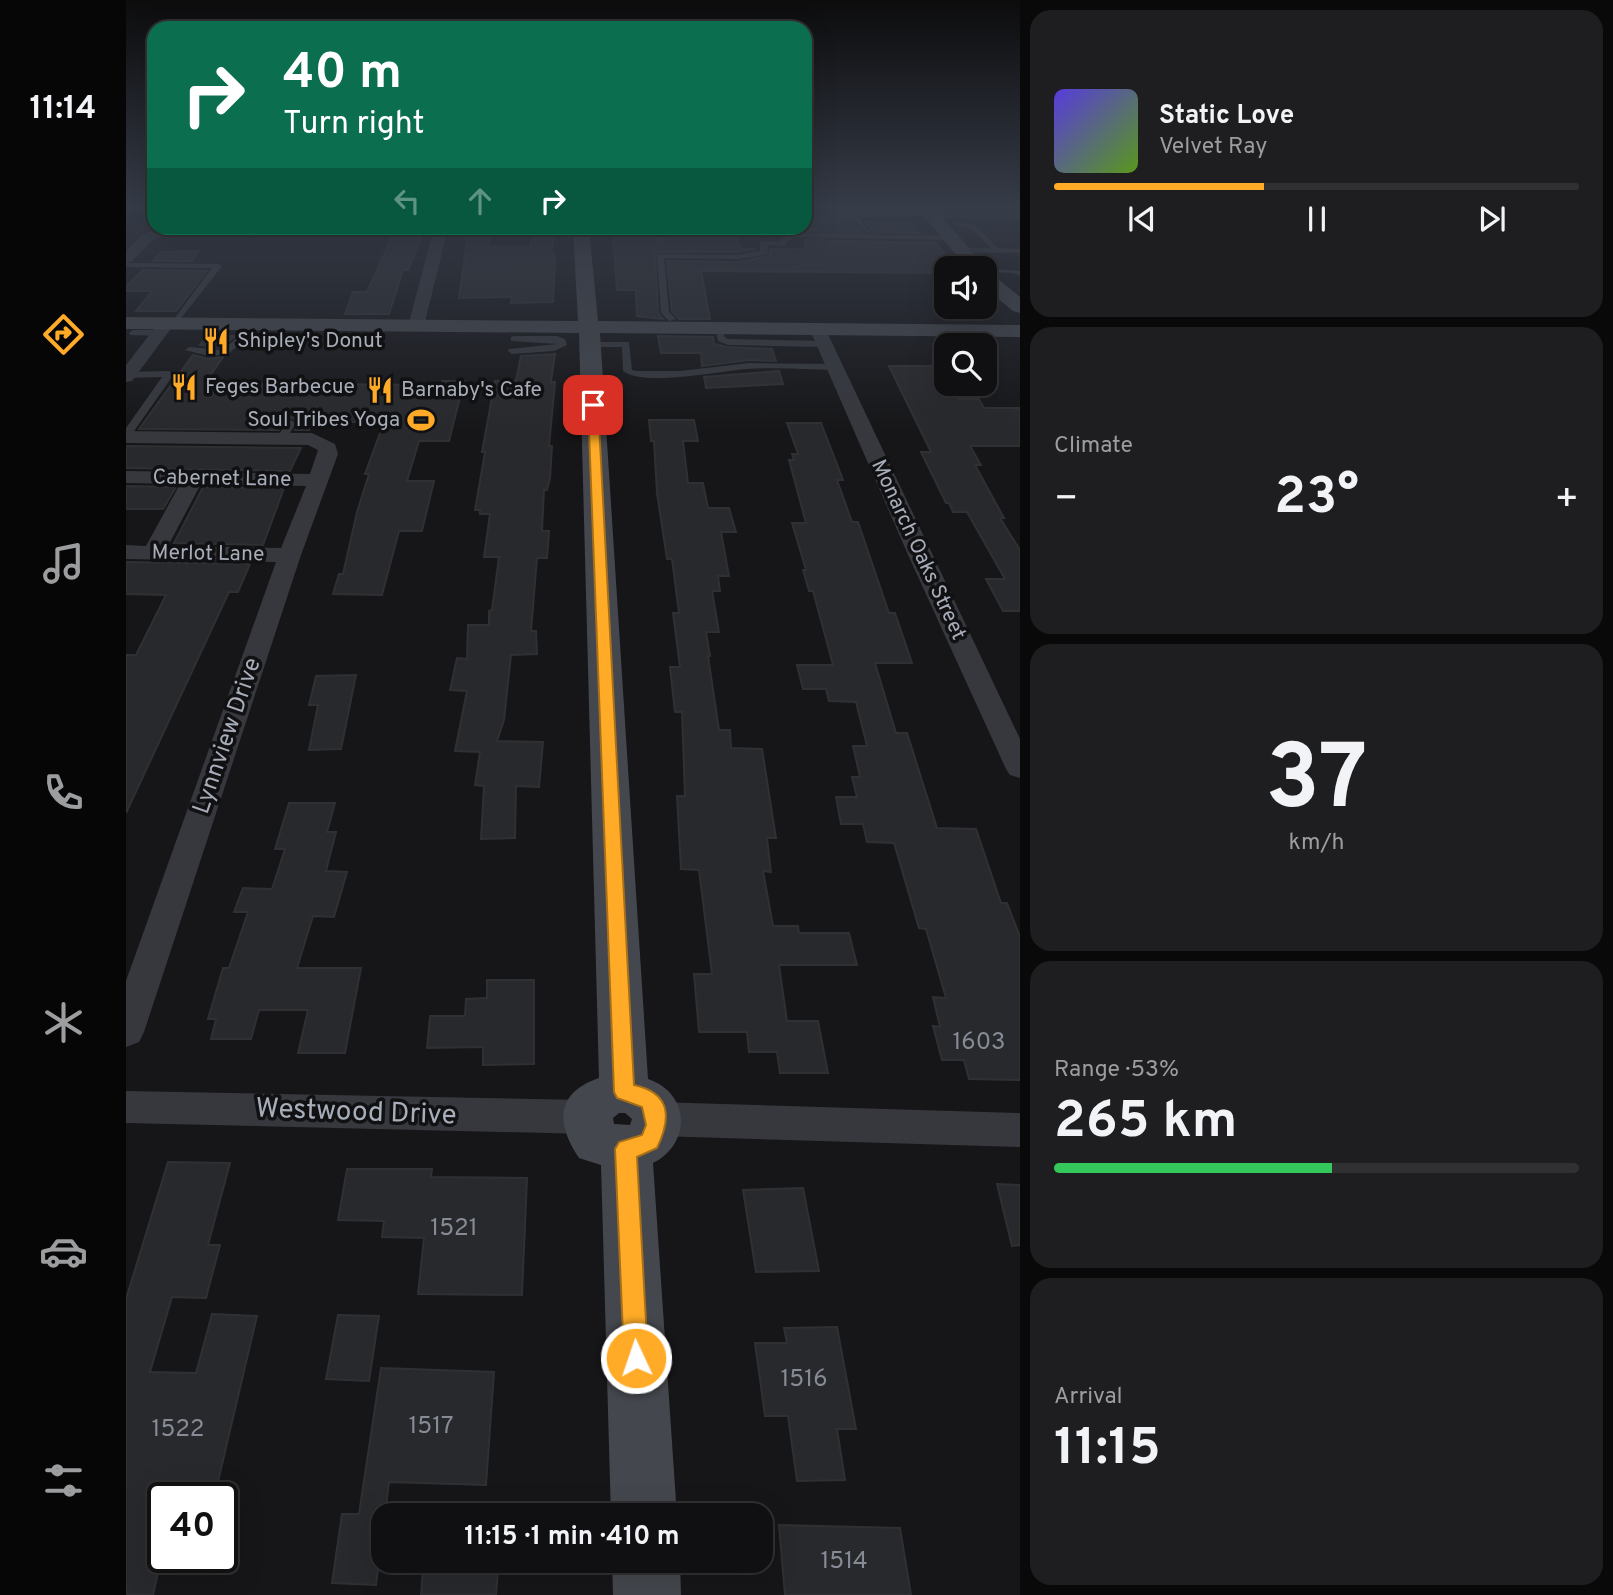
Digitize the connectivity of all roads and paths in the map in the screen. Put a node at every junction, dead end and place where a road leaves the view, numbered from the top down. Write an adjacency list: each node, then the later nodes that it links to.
1 (203, 283): 8 (lane)
2 (427, 283): 9 (street)
3 (585, 283): 13 (street)
4 (662, 283): 7 (lane)
5 (997, 288): 6 (street)
6 (1020, 307)
7 (672, 319)
8 (167, 326): 9 (street); 10 (street); 19 (street)
9 (416, 326): 13 (street)
10 (129, 330)
11 (250, 331): 16 (lane)
12 (1020, 331): 14 (street)
13 (589, 335): 14 (street); 18 (lane); 30 (street)
14 (821, 337): 18 (street, Monarch Oaks Street)
15 (514, 339): 17 (lane)
16 (189, 350)
17 (512, 351)
18 (835, 367): 27 (street, Monarch Oaks Street)
19 (126, 375): 20 (lane)
20 (126, 436): 23 (street, Lynnview Drive)
21 (126, 477): 22 (street, Cabernet Lane)
22 (194, 478): 23 (street, Cabernet Lane); 25 (street)
23 (318, 480): 26 (street, Lynnview Drive)
24 (126, 552): 25 (street, Merlot Lane)
25 (153, 553): 26 (street, Merlot Lane)
26 (290, 555): 28 (street, Lynnview Drive)
27 (1020, 769)
28 (126, 1032)
29 (126, 1107): 30 (street, Westwood Drive)
30 (623, 1119): 31 (street, Westwood Drive); 32 (street)
31 (1020, 1130)
32 (643, 1503)
33 (647, 1573): 34 (street)
34 (648, 1595)

